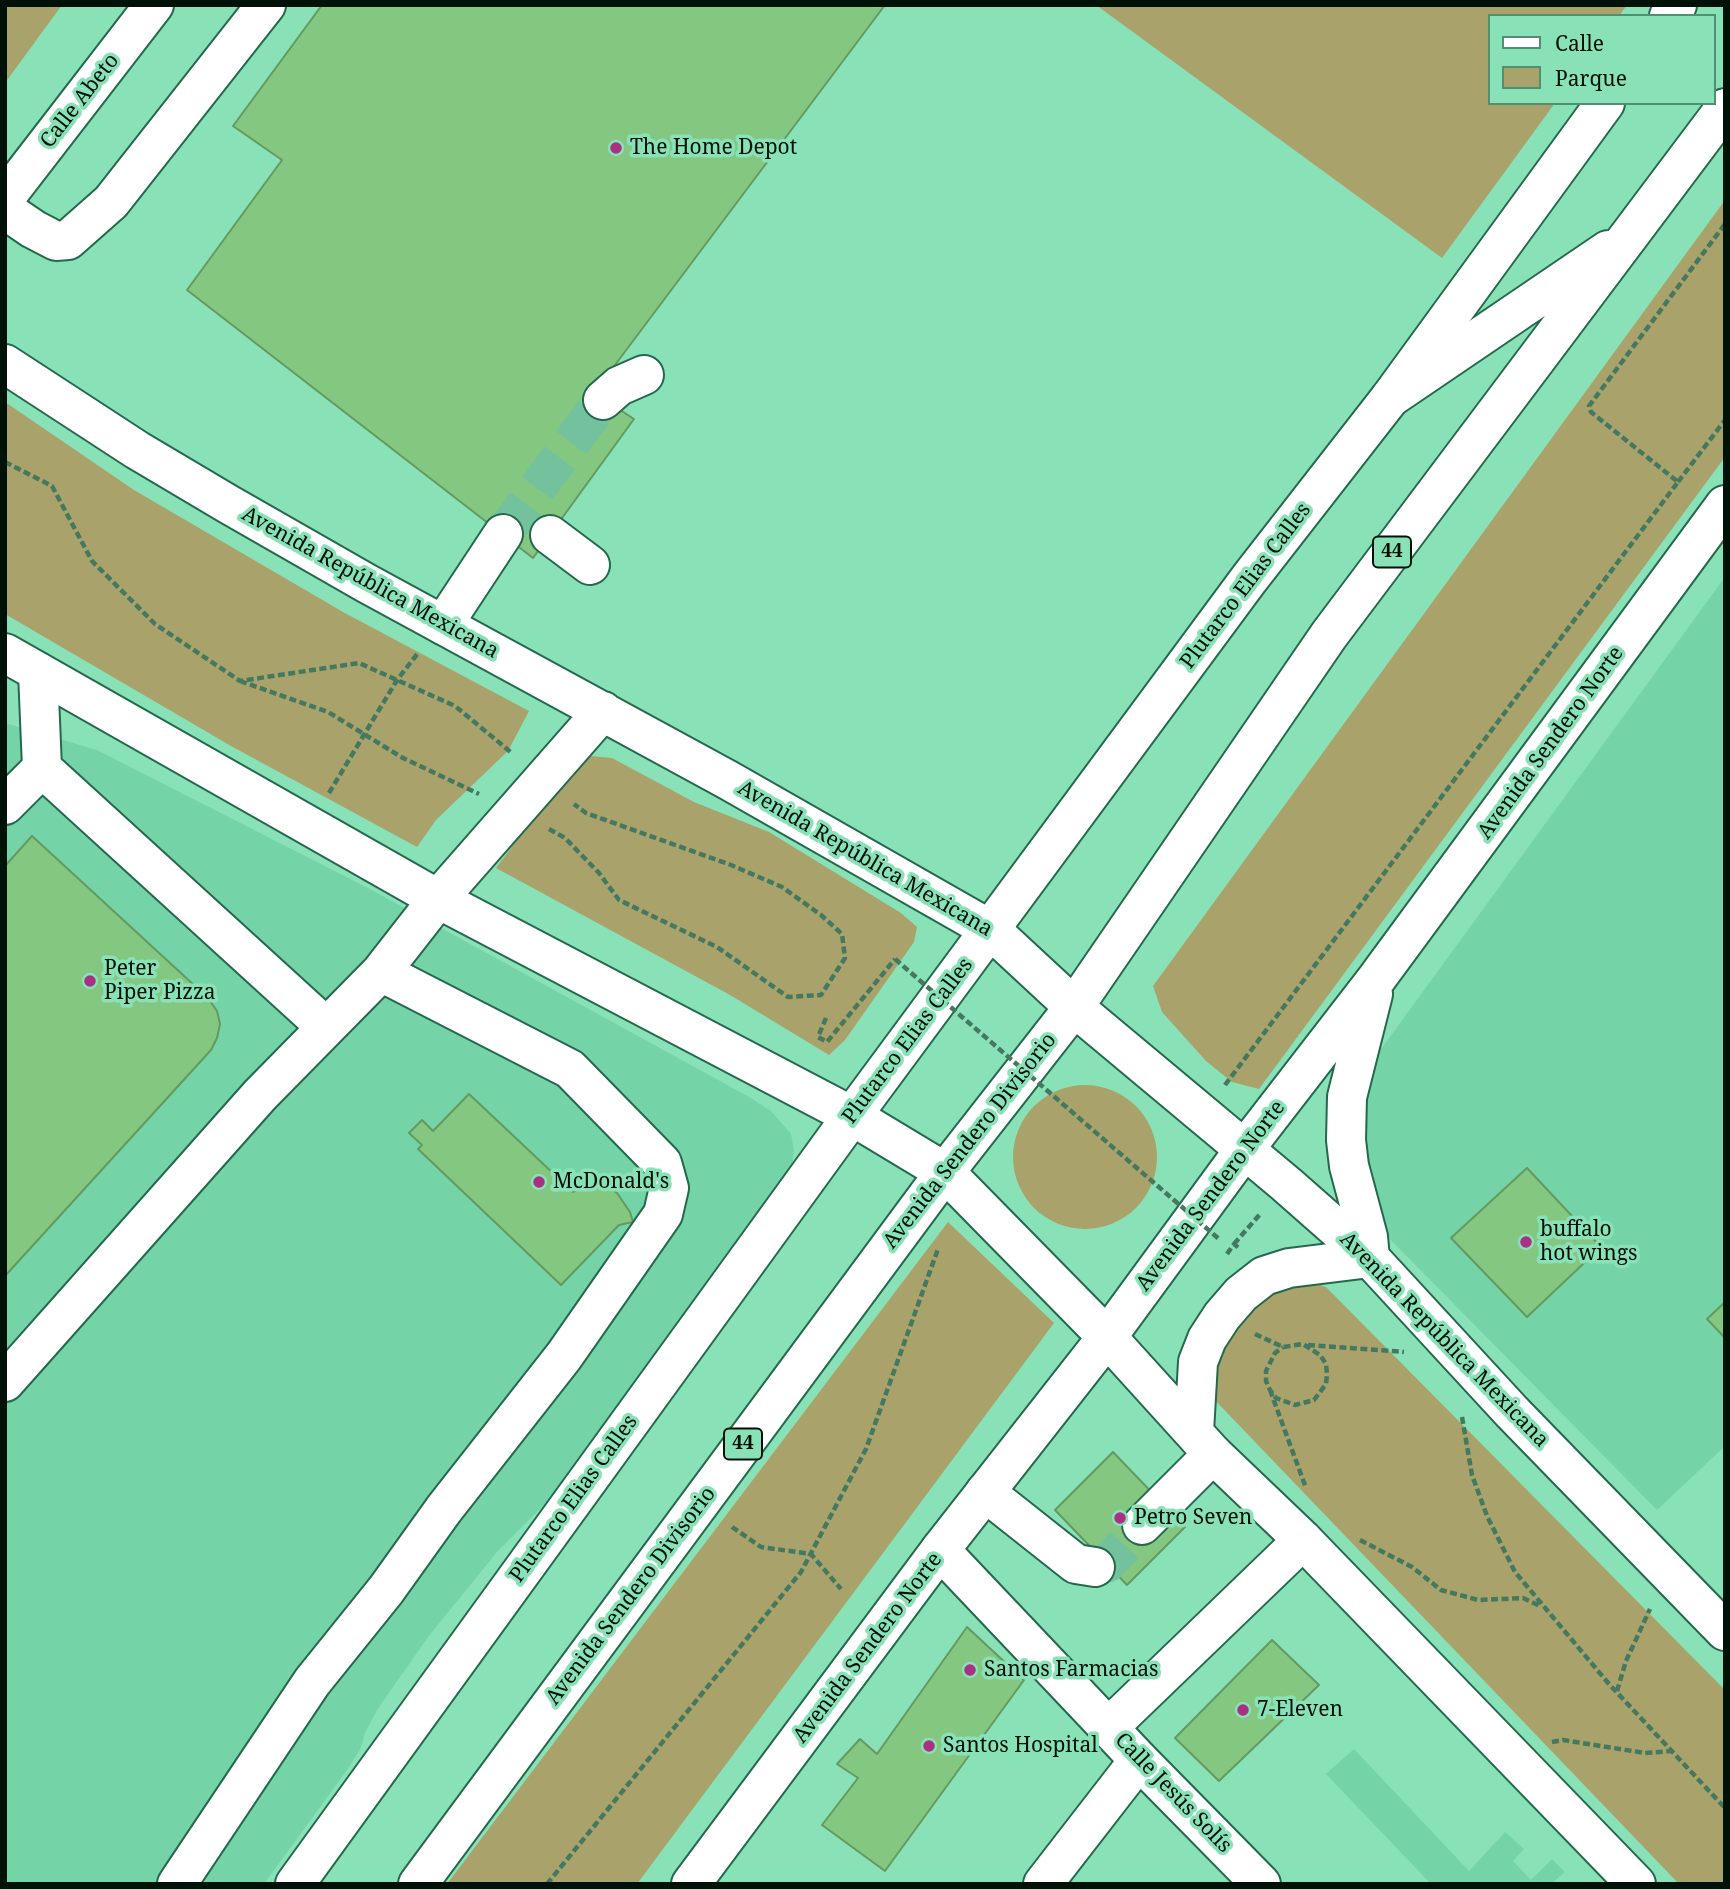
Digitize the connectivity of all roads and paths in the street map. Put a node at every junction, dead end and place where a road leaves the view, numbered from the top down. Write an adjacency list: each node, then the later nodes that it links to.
1 (154, 5): 5 (main road, Calle Abeto)
2 (266, 5): 6 (main road)
3 (1604, 105): 11 (main road, Plutarco Elias Calles)
4 (1725, 108): 8 (main road, 44)
5 (5, 198)
6 (5, 210)
7 (1725, 224): 14 (path)
8 (1633, 233): 11 (main road); 33 (main road, 44)
9 (5, 363): 19 (main road, Avenida República Mexicana)
10 (644, 376): 12 (main road)
11 (1390, 398): 30 (main road, Plutarco Elias Calles)
12 (603, 400)
13 (1725, 420): 14 (path)
14 (1678, 482): 37 (path)
15 (1725, 505): 32 (main road, Avenida Sendero Norte)
16 (503, 534): 19 (main road)
17 (550, 535): 18 (main road)
18 (590, 565)
19 (434, 634): 23 (main road, Avenida República Mexicana); 24 (path)
20 (5, 653): 21 (main road)
21 (38, 672): 25 (main road); 29 (main road)
22 (240, 681): 24 (path)
23 (603, 711): 28 (main road); 30 (main road, Avenida República Mexicana)
24 (365, 734): 26 (path); 28 (path)
25 (42, 768): 27 (main road); 35 (main road)
26 (324, 800)
27 (5, 805)
28 (514, 813): 29 (main road)
29 (438, 899): 31 (main road); 36 (main road)
30 (991, 930): 33 (main road, Avenida República Mexicana); 36 (main road, Plutarco Elias Calles)
31 (381, 972): 35 (main road); 71 (main road)
32 (1377, 978): 38 (main road, Avenida Sendero Norte); 42 (main road)
33 (1074, 1007): 37 (main road, Avenida República Mexicana); 39 (main road, Avenida Sendero Divisorio / 44)
34 (826, 1018): 40 (path, bridge)
35 (326, 1027): 48 (main road)
36 (852, 1116): 39 (main road); 72 (main road, Plutarco Elias Calles)
37 (1203, 1116): 38 (main road, Avenida República Mexicana)
38 (1244, 1150): 42 (main road, Avenida República Mexicana); 44 (main road, Avenida Sendero Norte)
39 (944, 1172): 44 (main road); 73 (main road, Avenida Sendero Divisorio / 44)
40 (1219, 1239)
41 (939, 1247): 59 (path)
42 (1370, 1258): 51 (main road); 64 (main road, Avenida República Mexicana)
43 (1251, 1332): 47 (path)
44 (1107, 1337): 51 (main road); 52 (main road, Avenida Sendero Norte)
45 (1400, 1343): 46 (path)
46 (1303, 1344): 47 (path); 49 (path)
47 (1283, 1347): 49 (path)
48 (5, 1382)
49 (1270, 1390): 53 (path)
50 (1460, 1406): 63 (path)
51 (1204, 1443): 54 (main road); 57 (main road)
52 (985, 1492): 58 (main road, Avenida Sendero Norte); 60 (main road)
53 (1310, 1500)
54 (1142, 1525)
55 (732, 1527): 59 (path)
56 (1354, 1538): 63 (path)
57 (1303, 1540): 66 (main road); 78 (main road)
58 (940, 1550): 66 (main road, Calle Jesús Solís); 75 (main road, Avenida Sendero Norte)
59 (811, 1554): 61 (path); 74 (path)
60 (1095, 1567)
61 (841, 1588)
62 (1653, 1603): 65 (path)
63 (1544, 1608): 65 (path)
64 (1725, 1632)
65 (1617, 1692): 68 (path)
66 (1109, 1727): 69 (main road, Calle Jesús Solís)
67 (1544, 1744): 68 (path)
68 (1671, 1751): 70 (path)
69 (1139, 1760): 76 (main road); 77 (main road, Calle Jesús Solís)
70 (1725, 1808)
71 (177, 1884)
72 (295, 1884)
73 (418, 1884)
74 (547, 1884)
75 (691, 1884)
76 (1043, 1884)
77 (1261, 1884)
78 (1636, 1884)

